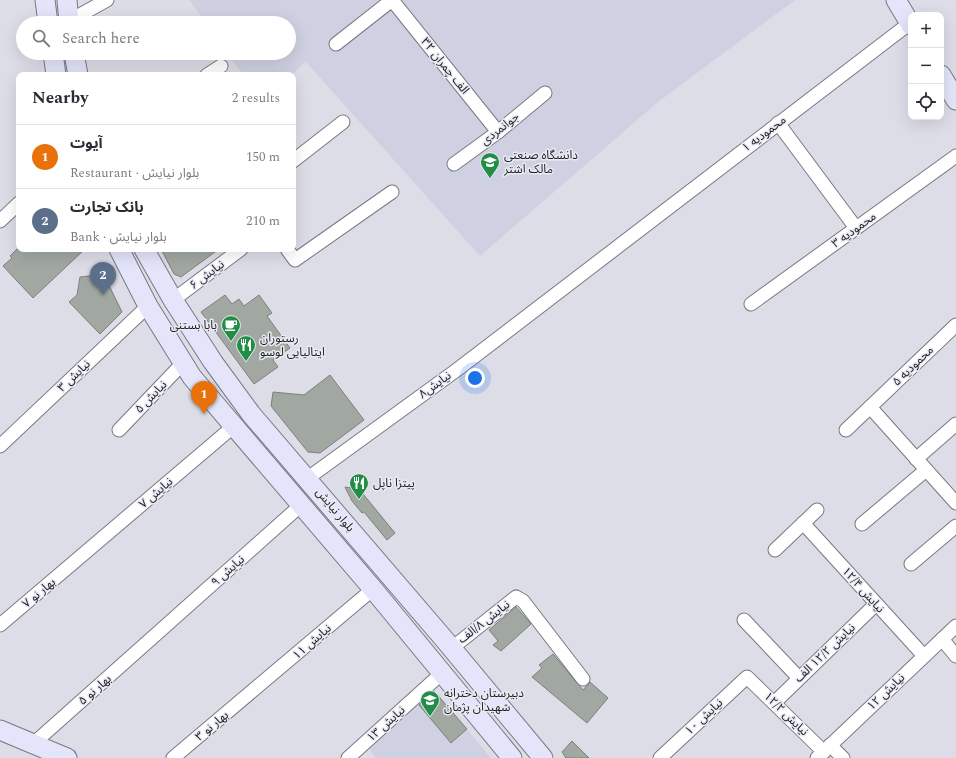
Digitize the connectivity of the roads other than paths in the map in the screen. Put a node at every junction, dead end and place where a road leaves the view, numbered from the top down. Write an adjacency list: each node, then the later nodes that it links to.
1 (45, 0): 6 (main road)
2 (67, 0): 7 (main road)
3 (107, 0): 8 (street)
4 (392, 0): 11 (street); 23 (street, ۳۲ الف چمران)
5 (896, 0): 9 (main road)
6 (47, 16)
7 (68, 16)
8 (79, 16)
9 (908, 21)
10 (908, 26): 22 (street, ۱ محمودیه)
11 (336, 44)
12 (54, 60): 15 (main road)
13 (75, 60): 16 (main road)
14 (221, 66): 17 (street)
15 (56, 72)
16 (77, 72)
17 (212, 72)
18 (944, 80): 20 (main road)
19 (545, 93): 23 (street, جوانمردی)
20 (956, 100)
21 (343, 122): 25 (street)
22 (778, 124): 30 (street); 31 (street, ۱ محمودیه)
23 (498, 132): 26 (street, جوانمردی)
24 (956, 156): 30 (street, ۳ محمودیه)
25 (296, 159)
26 (454, 164)
27 (392, 192): 35 (street)
28 (16, 206): 29 (street)
29 (0, 221)
30 (856, 228): 37 (street, ۳ محمودیه)
31 (618, 246): 49 (street, نیایش۸)
32 (121, 252): 38 (main road, بلوار نیایش)
33 (146, 252): 36 (main road, بلوار نیایش)
34 (237, 252): 36 (street, نیایش ۶)
35 (288, 252)
36 (173, 300): 49 (main road, بلوار نیایش)
37 (751, 304)
38 (148, 306): 40 (main road, بلوار نیایش); 46 (street, نیایش ۳)
39 (956, 325): 41 (street, ۵ محمودیه)
40 (183, 364): 43 (main road, بلوار نیایش); 44 (street, نیایش ۵)
41 (870, 407): 45 (street, ۵ محمودیه); 47 (street)
42 (956, 424): 47 (street)
43 (234, 426): 51 (main road, بلوار نیایش); 57 (street, نیایش ۷)
44 (119, 430)
45 (846, 430)
46 (0, 446)
47 (916, 458): 48 (street)
48 (926, 470): 50 (street); 54 (street)
49 (308, 478): 66 (main road, بلوار نیایش)
50 (956, 503)
51 (300, 506): 59 (main road, بلوار نیایش); 64 (street, نیایش ۹)
52 (816, 510): 53 (street)
53 (803, 523): 56 (street); 60 (street, ۱۲/۴ نیایش)
54 (862, 524)
55 (956, 526): 58 (street)
56 (775, 550)
57 (78, 560): 62 (street, ۷ بهار نو)
58 (911, 564)
59 (373, 589): 69 (main road, بلوار نیایش); 73 (street, نیایش ۱۱)
60 (876, 604): 67 (street, ۱۲/۴ نیایش); 71 (street, نیایش ۱۲/۲ الف)
61 (744, 620): 71 (street)
62 (0, 625)
63 (956, 626): 65 (street, نیایش ۱۲)
64 (156, 636): 76 (street, ۵ بهار نو)
65 (942, 639): 67 (street, نیایش ۱۲); 68 (street)
66 (452, 648): 72 (street, نیایش ۸/الف); 82 (main road, بلوار نیایش)
67 (924, 656): 77 (street, نیایش ۱۲)
68 (956, 656)
69 (442, 673): 80 (street, نیایش ۱۳); 81 (main road, بلوار نیایش)
70 (747, 677): 74 (street, ۱۲/۲ نیایش); 83 (street, نیایش ۱۰)
71 (799, 678): 74 (street, نیایش ۱۲/۲ الف)
72 (583, 679)
73 (250, 694): 79 (street, ۳ بهار نو)
74 (774, 703): 77 (street, ۱۲/۲ نیایش)
75 (2, 733): 76 (main road)
76 (33, 744): 78 (main road)
77 (824, 752): 84 (street, ۱۲/۲ نیایش)
78 (67, 758)
79 (174, 758)
80 (348, 758)
81 (512, 758)
82 (543, 758)
83 (660, 758)
84 (843, 758)

